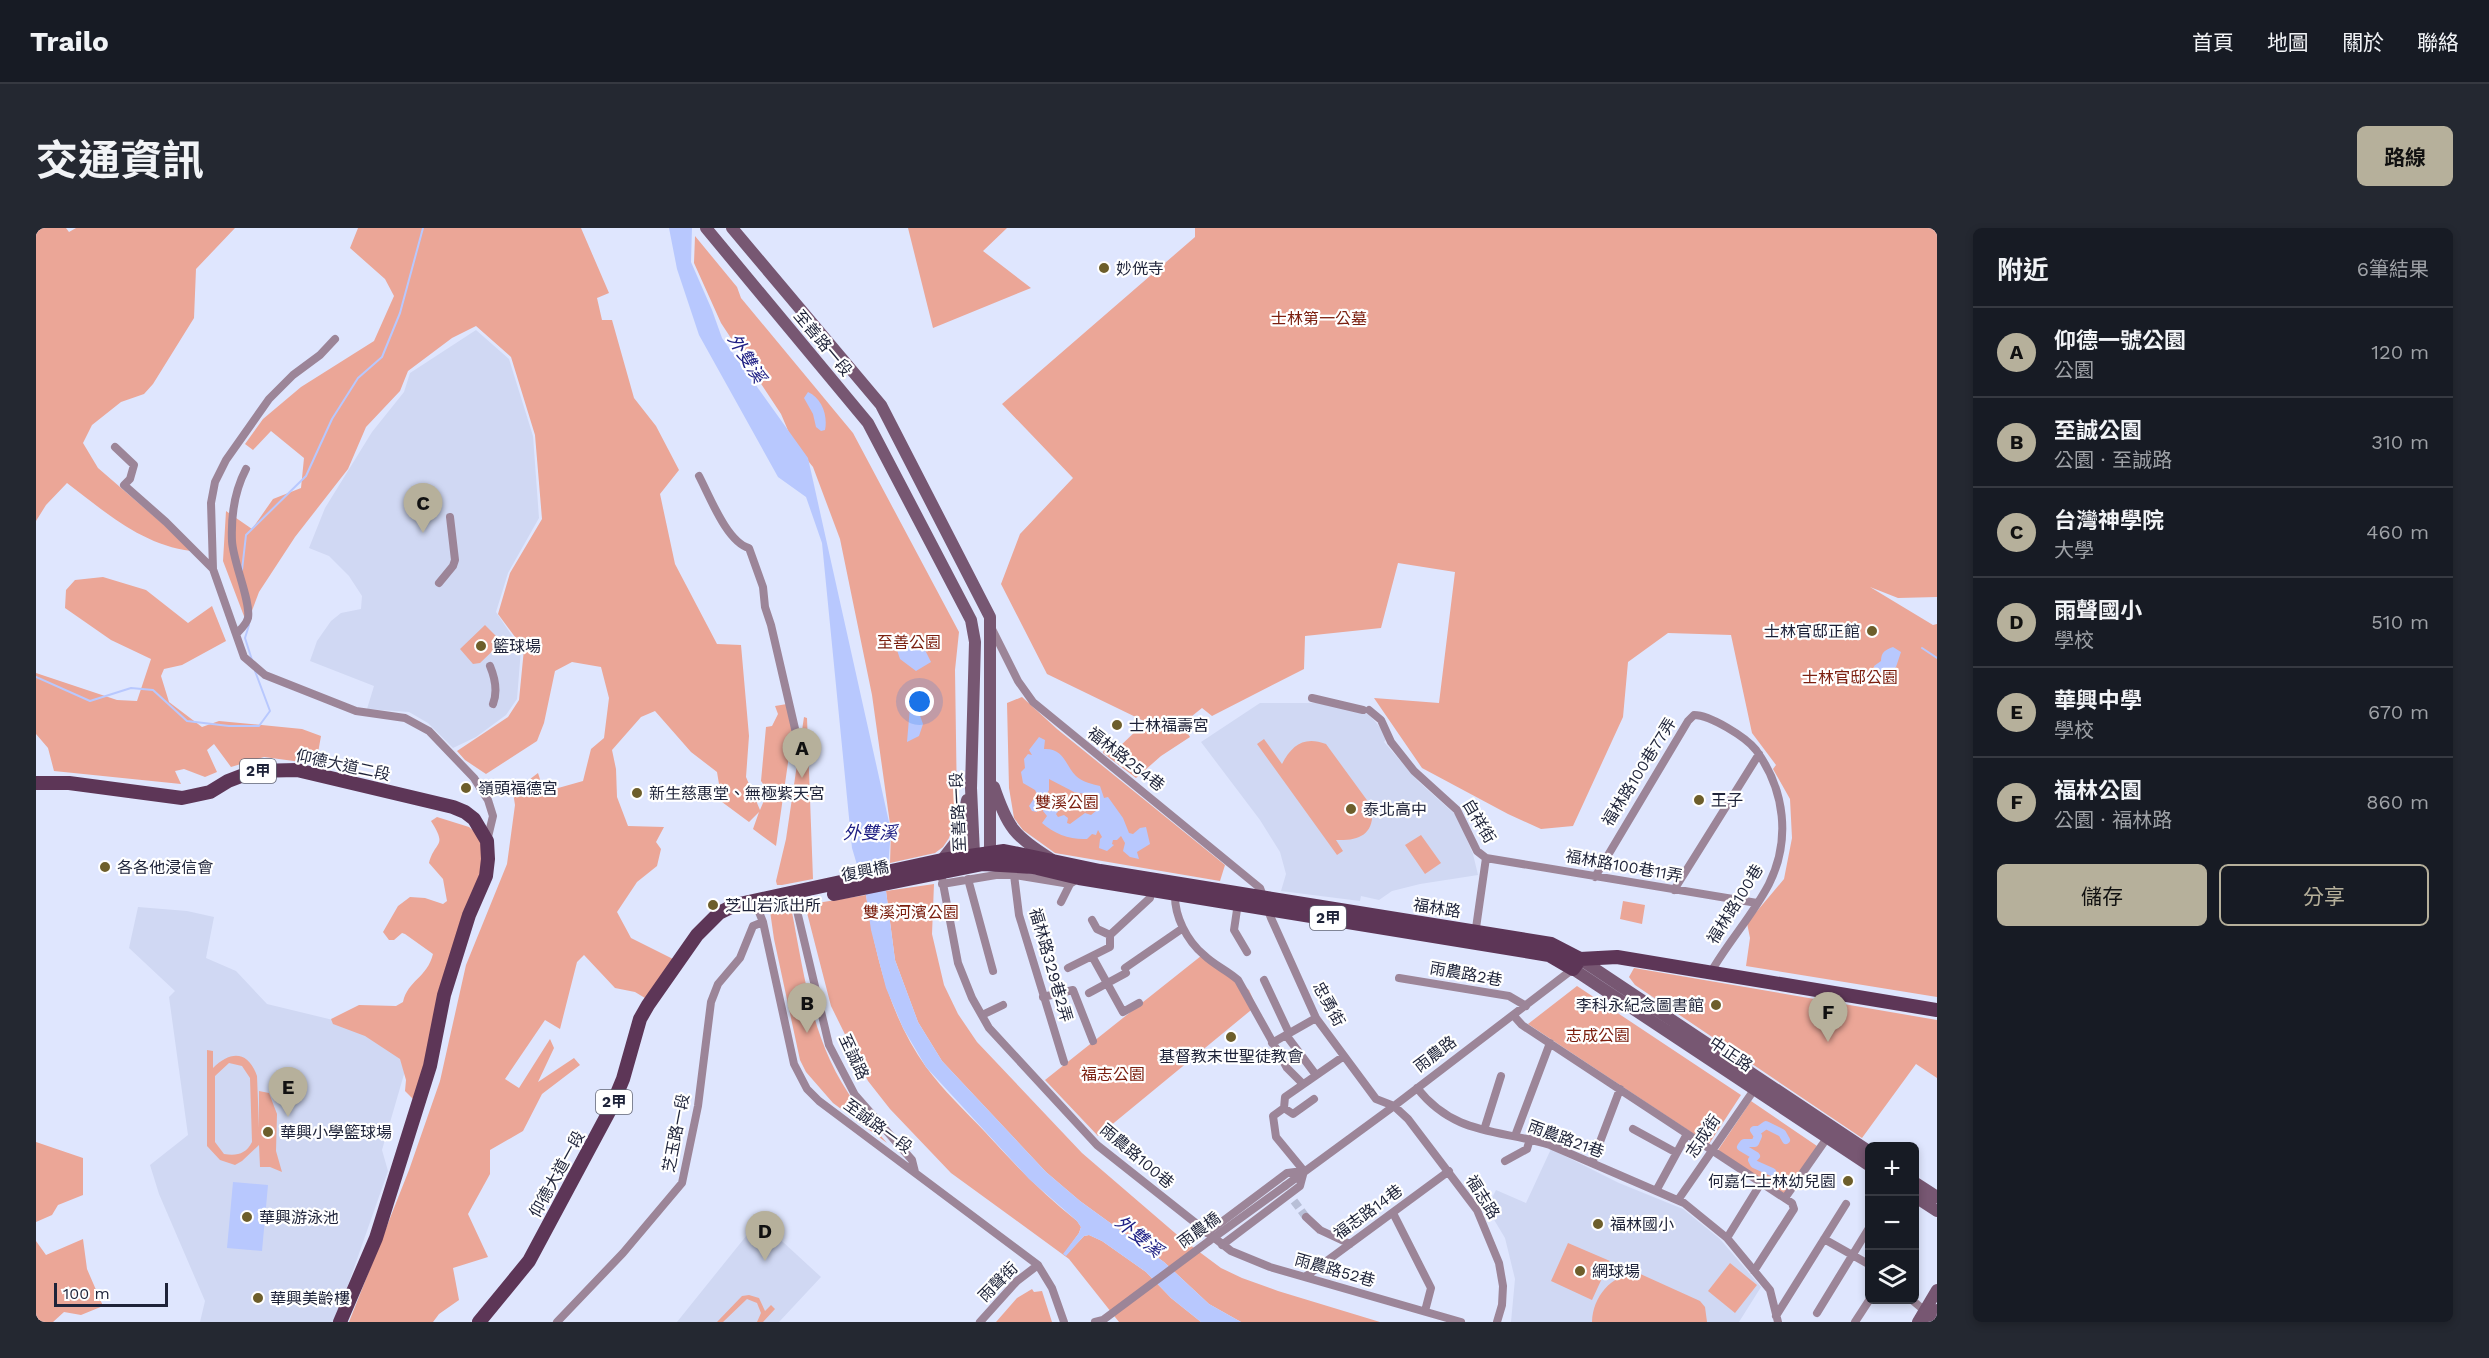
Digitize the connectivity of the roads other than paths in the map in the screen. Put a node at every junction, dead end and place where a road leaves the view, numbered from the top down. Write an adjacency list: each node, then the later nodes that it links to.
1 (706, 228): 20 (main road, 至善路一段)
2 (732, 228): 10 (main road, 至善路一段)
3 (335, 339): 8 (street)
4 (115, 447): 8 (street)
5 (246, 469): 11 (street)
6 (699, 476): 16 (street)
7 (450, 517): 9 (street)
8 (213, 569): 11 (street)
9 (439, 583)
10 (991, 626): 18 (main road, 至善路一段); 36 (street, 福林路254巷)
11 (237, 633): 21 (street)
12 (490, 666): 14 (street)
13 (1312, 698): 23 (street, 自祥街)
14 (493, 704)
15 (1694, 715): 17 (street, 福林路100巷); 27 (street, 福林路100巷77弄)
16 (796, 734)
17 (1759, 754): 31 (street); 38 (street, 福林路100巷)
18 (991, 779): 22 (main road, 至善路一段); 24 (main road)
19 (36, 783): 21 (main road, 仰德大道二段 / 2甲)
20 (971, 788): 22 (main road, 至善路一段); 25 (main road)
21 (487, 841): 123 (main road)
22 (982, 857): 24 (main road, 福林路 / 2甲); 25 (main road, 福林路 / 2甲); 29 (main road, 福林路 / 2甲)
23 (1486, 858): 27 (street, 福林路100巷11弄); 43 (street, 自祥街)
24 (1055, 861): 36 (main road, 福林路 / 2甲)
25 (937, 871): 28 (street); 33 (main road, 復興橋 / 2甲); 59 (street)
26 (1014, 875): 28 (street); 29 (street); 54 (street, 福林路329巷2弄)
27 (1595, 877): 31 (street, 福林路100巷11弄)
28 (968, 879): 48 (street)
29 (1075, 881): 30 (main road, 福林路 / 2甲); 35 (street)
30 (1152, 889): 32 (main road, 福林路 / 2甲); 42 (street)
31 (1674, 890): 38 (street, 福林路100巷11弄)
32 (1175, 893): 37 (main road, 福林路 / 2甲); 41 (street)
33 (803, 896): 34 (main road, 2甲); 91 (street, 至誠路)
34 (755, 902): 40 (street, 至誠路一段); 124 (main road, 仰德大道一段 / 2甲)
35 (1060, 902)
36 (1266, 902): 37 (main road, 福林路 / 2甲); 43 (main road, 福林路 / 2甲); 61 (street, 忠勇街)
37 (1238, 903): 44 (street)
38 (1757, 903): 49 (street, 福林路100巷)
39 (1092, 920): 42 (street)
40 (763, 922): 91 (street, 至誠路一段); 125 (street, 芝玉路一段)
41 (1183, 928): 52 (street); 65 (street)
42 (1110, 935): 45 (street)
43 (1474, 936): 46 (main road, 福林路 / 2甲)
44 (1247, 952)
45 (1092, 956): 47 (street); 52 (street)
46 (1577, 964): 49 (main road); 57 (street, 雨農路); 71 (main road, 中正路)
47 (1068, 968)
48 (993, 971)
49 (1711, 972): 58 (main road)
50 (1400, 978): 57 (street, 雨農路2巷)
51 (1264, 980): 62 (street)
52 (1106, 983): 53 (street); 55 (street)
53 (1089, 993)
54 (1043, 997): 63 (street); 67 (street, 福林路329巷2弄)
55 (1139, 1003)
56 (1003, 1005): 59 (street)
57 (1526, 1006): 60 (street, 雨農路)
58 (1937, 1010)
59 (982, 1015): 104 (street, 雨農路100巷)
60 (1514, 1016): 64 (street); 72 (street, 雨農路)
61 (1316, 1018): 62 (street); 66 (street, 忠勇街)
62 (1287, 1034): 65 (street); 68 (street)
63 (1093, 1041)
64 (1550, 1043): 73 (street); 80 (street)
65 (1272, 1044): 70 (street)
66 (1344, 1056): 68 (street); 75 (street, 忠勇街)
67 (1064, 1062)
68 (1316, 1076): 70 (street)
69 (1502, 1076): 78 (street)
70 (1303, 1084): 76 (street)
71 (1757, 1084): 81 (main road, 中正路); 83 (street, 志成街); 84 (main road, 中正路)
72 (1417, 1088): 75 (street, 雨農路); 78 (street, 雨農路21巷)
73 (1620, 1089): 79 (street); 87 (street)
74 (1314, 1099): 76 (street)
75 (1394, 1106): 89 (street, 雨農路); 90 (street, 福志路)
76 (1284, 1108): 89 (street)
77 (1633, 1129): 85 (street)
78 (1484, 1130): 80 (street, 雨農路21巷)
79 (1687, 1134): 83 (street); 85 (street)
80 (1515, 1136): 82 (street, 雨農路21巷)
81 (1827, 1138): 88 (main road, 中正路); 97 (street)
82 (1530, 1139): 86 (street); 87 (street, 雨農路21巷)
83 (1712, 1150): 92 (street); 99 (street, 志成街)
84 (1865, 1150)
85 (1675, 1152): 95 (street)
86 (1505, 1161)
87 (1592, 1163): 95 (street, 雨農路21巷)
88 (1865, 1163)
89 (1304, 1171): 94 (street, 雨農路); 104 (street, 雨農路); 109 (street, 雨農路)
90 (1449, 1171): 102 (street, 福志路14巷); 129 (street, 福志路)
91 (916, 1172): 112 (street, 至誠路一段)
92 (1761, 1183): 97 (street); 106 (street)
93 (1919, 1185): 96 (main road)
94 (1285, 1186): 122 (street, 雨農橋, bridge)
95 (1656, 1191): 99 (street, 雨農路21巷)
96 (1937, 1197)
97 (1785, 1198): 113 (street)
98 (1919, 1199): 101 (main road)
99 (1678, 1200): 106 (street, 雨農路21巷)
100 (1846, 1204): 107 (street)
101 (1937, 1211)
102 (1393, 1213): 108 (street, 福志路14巷); 118 (street)
103 (1306, 1217): 108 (street)
104 (1207, 1233): 109 (street, 雨農路52巷)
105 (1865, 1234): 110 (street)
106 (1726, 1238): 113 (street, 雨農路21巷)
107 (1824, 1239): 110 (street); 121 (street)
108 (1350, 1244): 114 (street, 福志路14巷)
109 (1222, 1245): 114 (street, 雨農路52巷)
110 (1852, 1255): 111 (street); 119 (street)
111 (1865, 1263)
112 (1038, 1265): 126 (street, 雨聲街); 127 (street, 至誠路一段)
113 (1754, 1271): 121 (street, 雨農路21巷)
114 (1305, 1277): 118 (street, 雨農路52巷)
115 (1937, 1290): 120 (main road)
116 (1866, 1304): 130 (street)
117 (1917, 1304): 120 (street)
118 (1425, 1311): 128 (street, 雨農路52巷)
119 (1817, 1313)
120 (1928, 1316)
121 (1777, 1319)
122 (1100, 1321)
123 (340, 1322)
124 (479, 1322)
125 (557, 1322)
126 (980, 1322)
127 (1064, 1322)
128 (1461, 1322)
129 (1497, 1322)
130 (1855, 1322)

